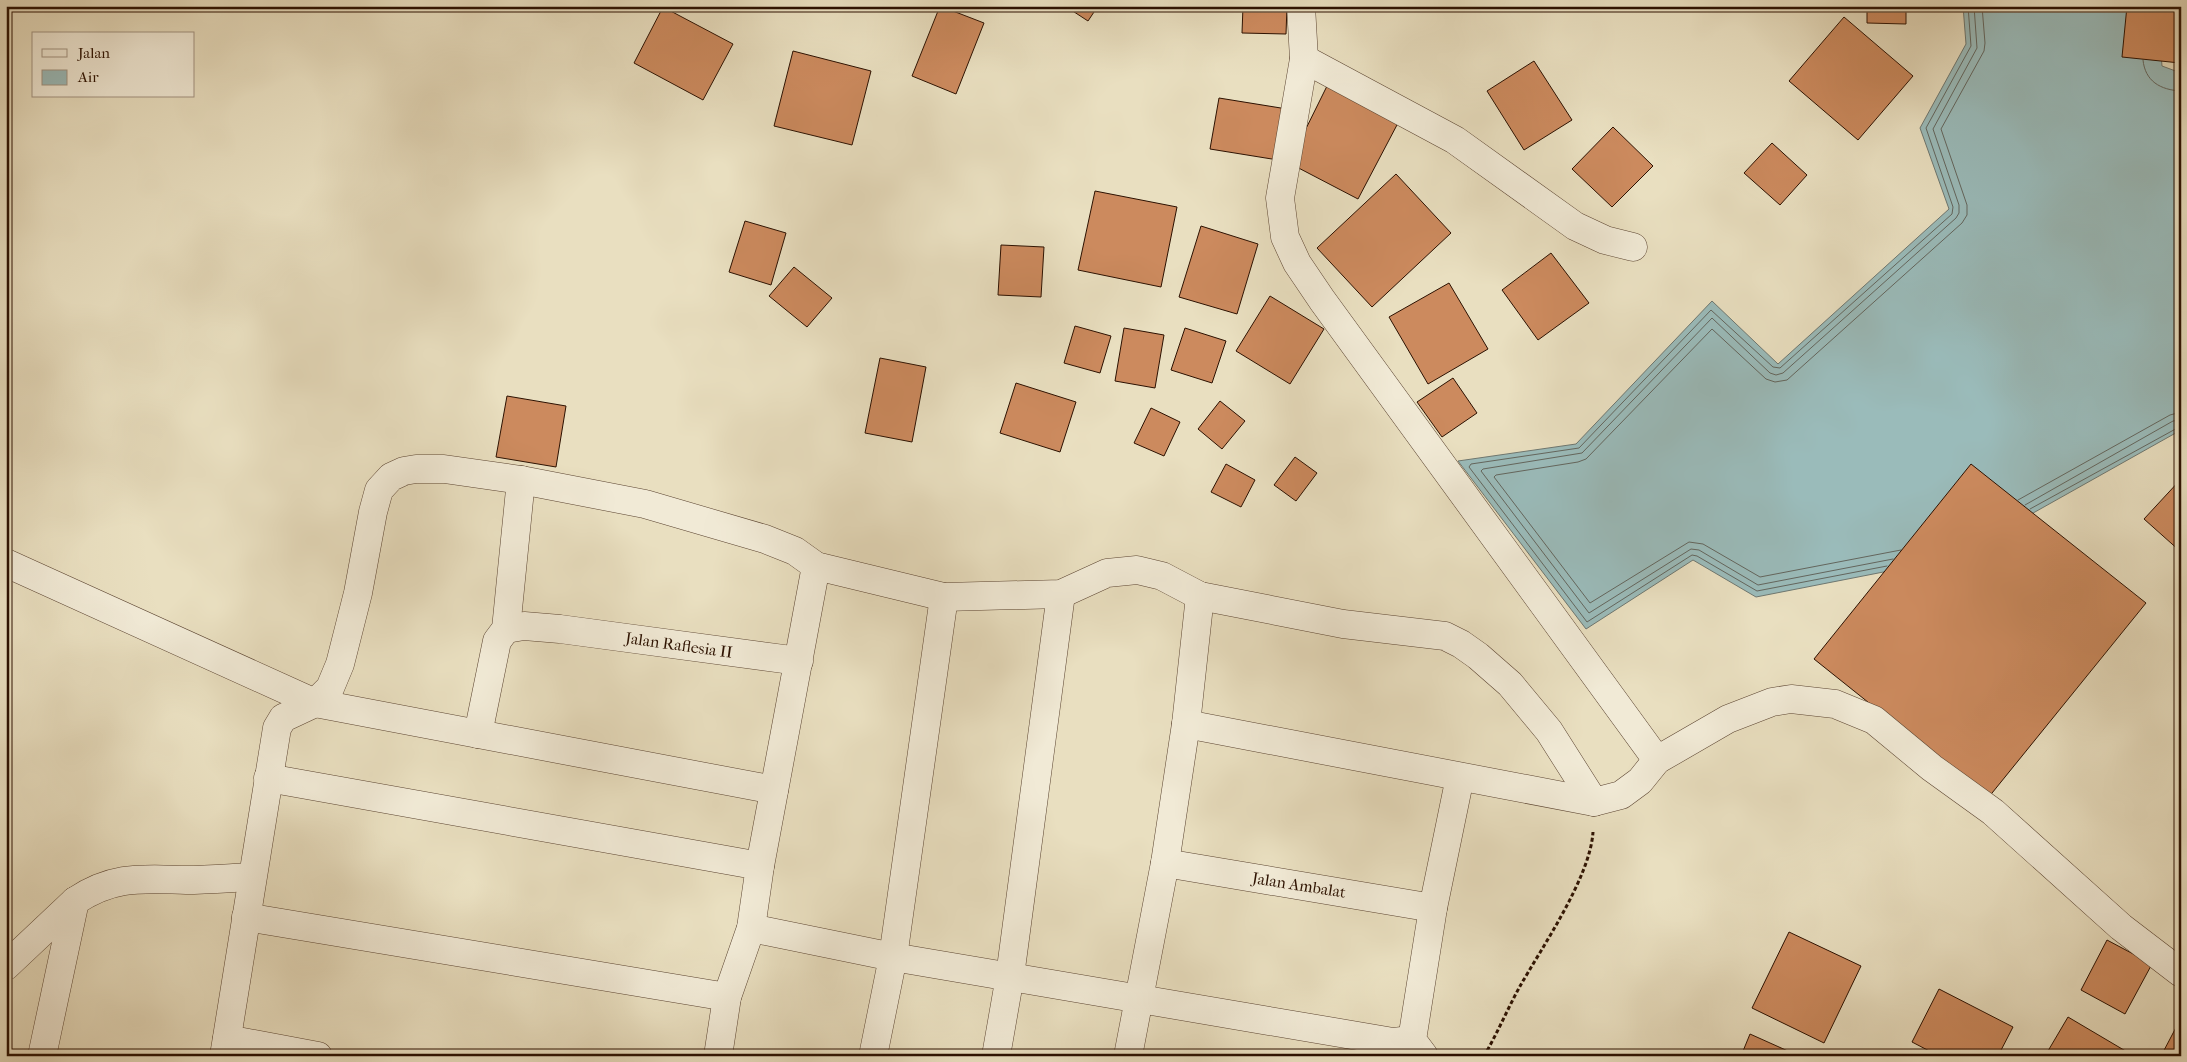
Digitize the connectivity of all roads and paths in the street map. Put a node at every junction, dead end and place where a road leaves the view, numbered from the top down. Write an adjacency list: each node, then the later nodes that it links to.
1 (1301, 6): 2 (street)
2 (1304, 59): 3 (street); 15 (street)
3 (1633, 247)
4 (520, 480): 6 (street); 10 (street); 12 (street)
5 (6, 563): 12 (street)
6 (816, 566): 9 (street); 11 (street)
7 (1061, 594): 8 (street); 9 (street); 30 (street)
8 (1200, 596): 13 (street); 19 (street)
9 (944, 597): 27 (street)
10 (506, 629): 11 (street, Jalan Raflesia II); 14 (street)
11 (799, 661): 18 (street)
12 (315, 702): 14 (street); 17 (street)
13 (1186, 724): 16 (street); 20 (street)
14 (478, 734): 18 (street)
15 (1657, 760): 19 (street); 29 (street)
16 (1460, 777): 19 (street); 24 (street)
17 (268, 778): 21 (street); 22 (street)
18 (774, 790): 21 (street)
19 (1594, 802): 41 (path)
20 (1165, 863): 24 (street, Jalan Ambalat); 32 (street)
21 (760, 866): 26 (street)
22 (252, 877): 23 (street); 25 (street)
23 (75, 901): 28 (street); 35 (street)
24 (1433, 908): 34 (street)
25 (246, 917): 31 (street); 33 (street)
26 (751, 928): 27 (street); 31 (street)
27 (893, 957): 30 (street); 38 (street)
28 (6, 966)
29 (2181, 973)
30 (1010, 976): 32 (street); 39 (street)
31 (727, 998): 37 (street)
32 (1138, 999): 34 (street); 40 (street)
33 (225, 1048): 36 (street)
34 (1418, 1048)
35 (42, 1056)
36 (318, 1056)
37 (718, 1056)
38 (873, 1056)
39 (996, 1056)
40 (1128, 1056)
41 (1484, 1056)

